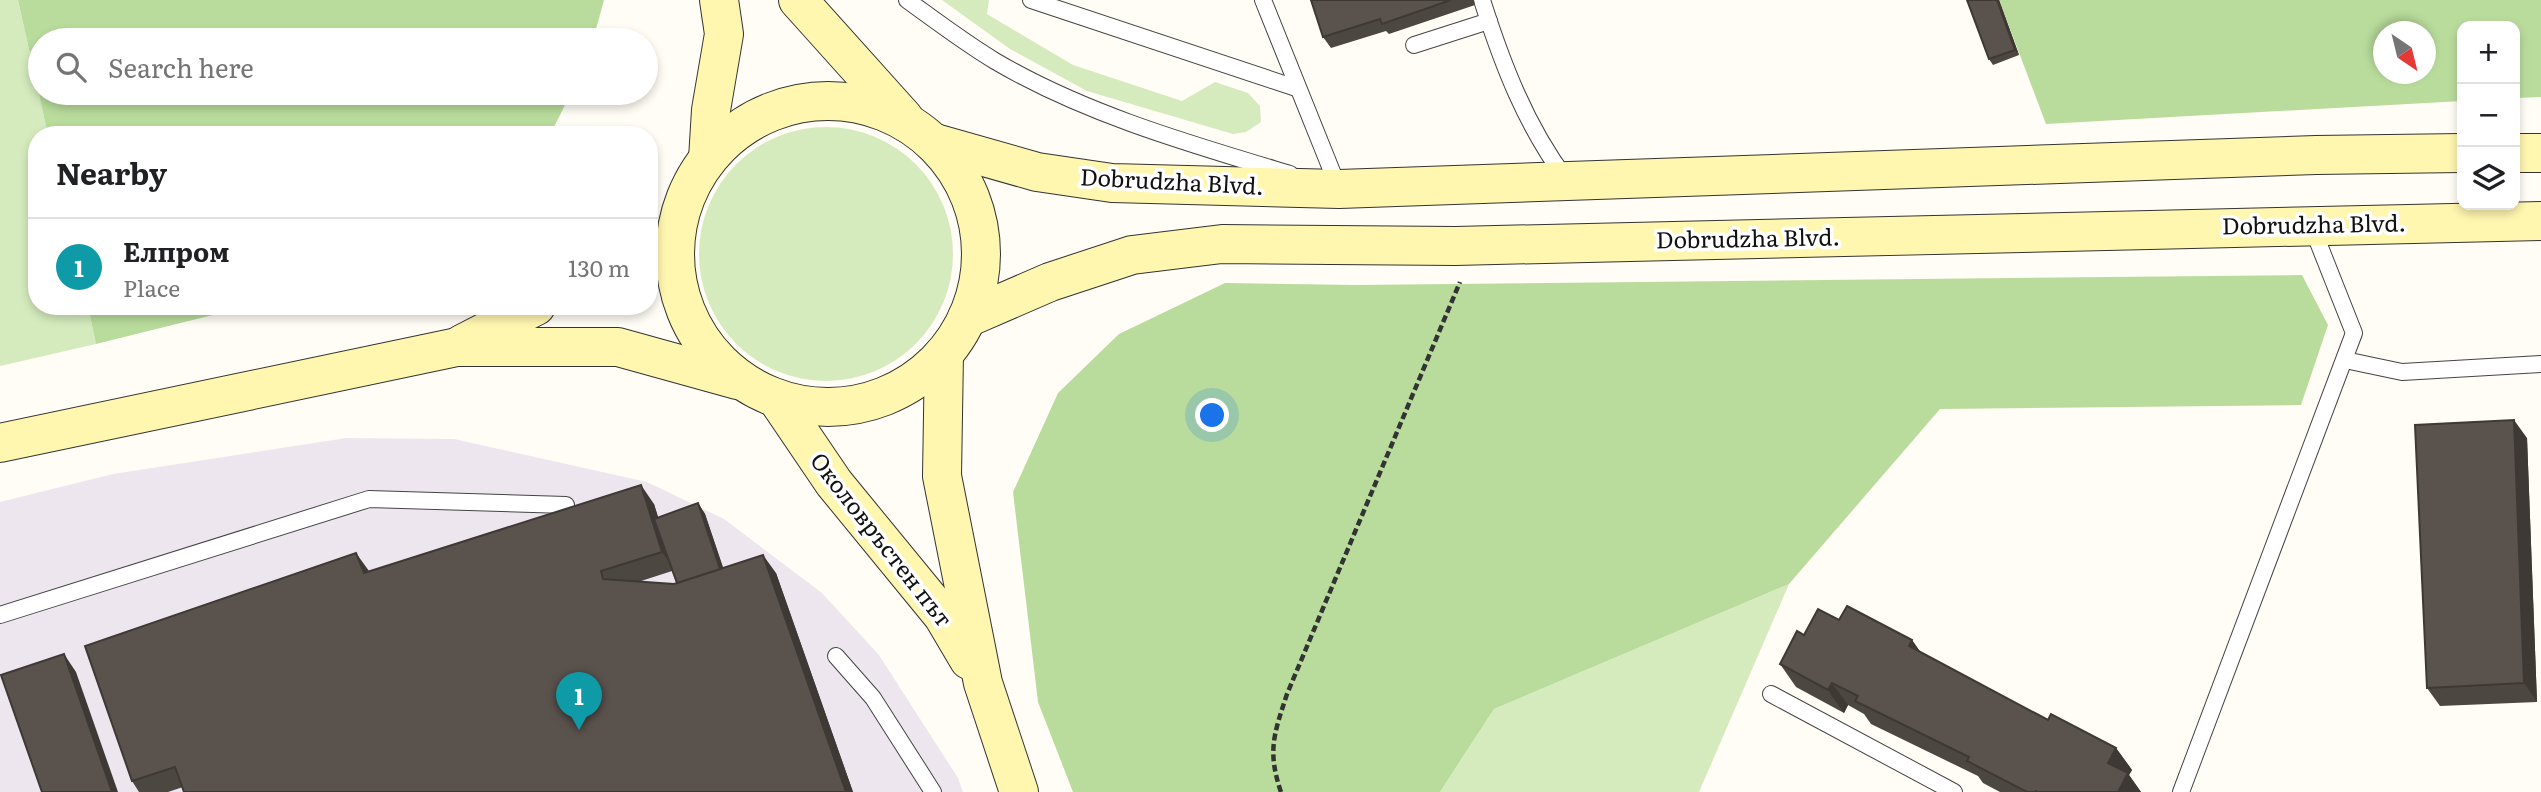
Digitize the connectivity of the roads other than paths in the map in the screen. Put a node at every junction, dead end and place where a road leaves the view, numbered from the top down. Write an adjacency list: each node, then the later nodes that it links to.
1 (719, 0): 14 (main road)
2 (798, 0): 10 (main road)
3 (907, 0): 16 (lane)
4 (1031, 0): 9 (lane)
5 (1263, 0): 9 (lane)
6 (1482, 0): 7 (lane)
7 (1489, 21): 8 (lane); 15 (lane)
8 (1414, 45)
9 (1296, 88): 16 (lane)
10 (922, 134): 14 (main road, Dobrudzha Blvd.); 16 (main road, Dobrudzha Blvd.); 22 (main road)
11 (2457, 153): 15 (main road, Dobrudzha Blvd.)
12 (2520, 153): 13 (main road)
13 (2541, 153)
14 (708, 159): 17 (main road)
15 (1567, 181): 16 (main road, Dobrudzha Blvd.)
16 (1339, 189)
17 (686, 197): 18 (main road); 27 (main road)
18 (658, 219)
19 (2541, 221): 20 (main road, Dobrudzha Blvd.)
20 (2311, 225): 22 (main road, Dobrudzha Blvd.); 25 (lane)
21 (519, 315): 23 (main road)
22 (967, 318): 24 (main road)
23 (457, 347): 27 (main road); 28 (main road)
24 (944, 354): 27 (main road); 32 (main road, Околовръстен път)
25 (2344, 360): 26 (lane); 37 (lane)
26 (2541, 364)
27 (762, 391): 32 (main road, Околовръстен път)
28 (0, 443)
29 (566, 505): 30 (lane)
30 (0, 615)
31 (836, 656): 34 (lane)
32 (983, 683): 35 (main road, Околовръстен път)
33 (1771, 694): 36 (lane)
34 (933, 792)
35 (1019, 792)
36 (1954, 792)
37 (2181, 792)

